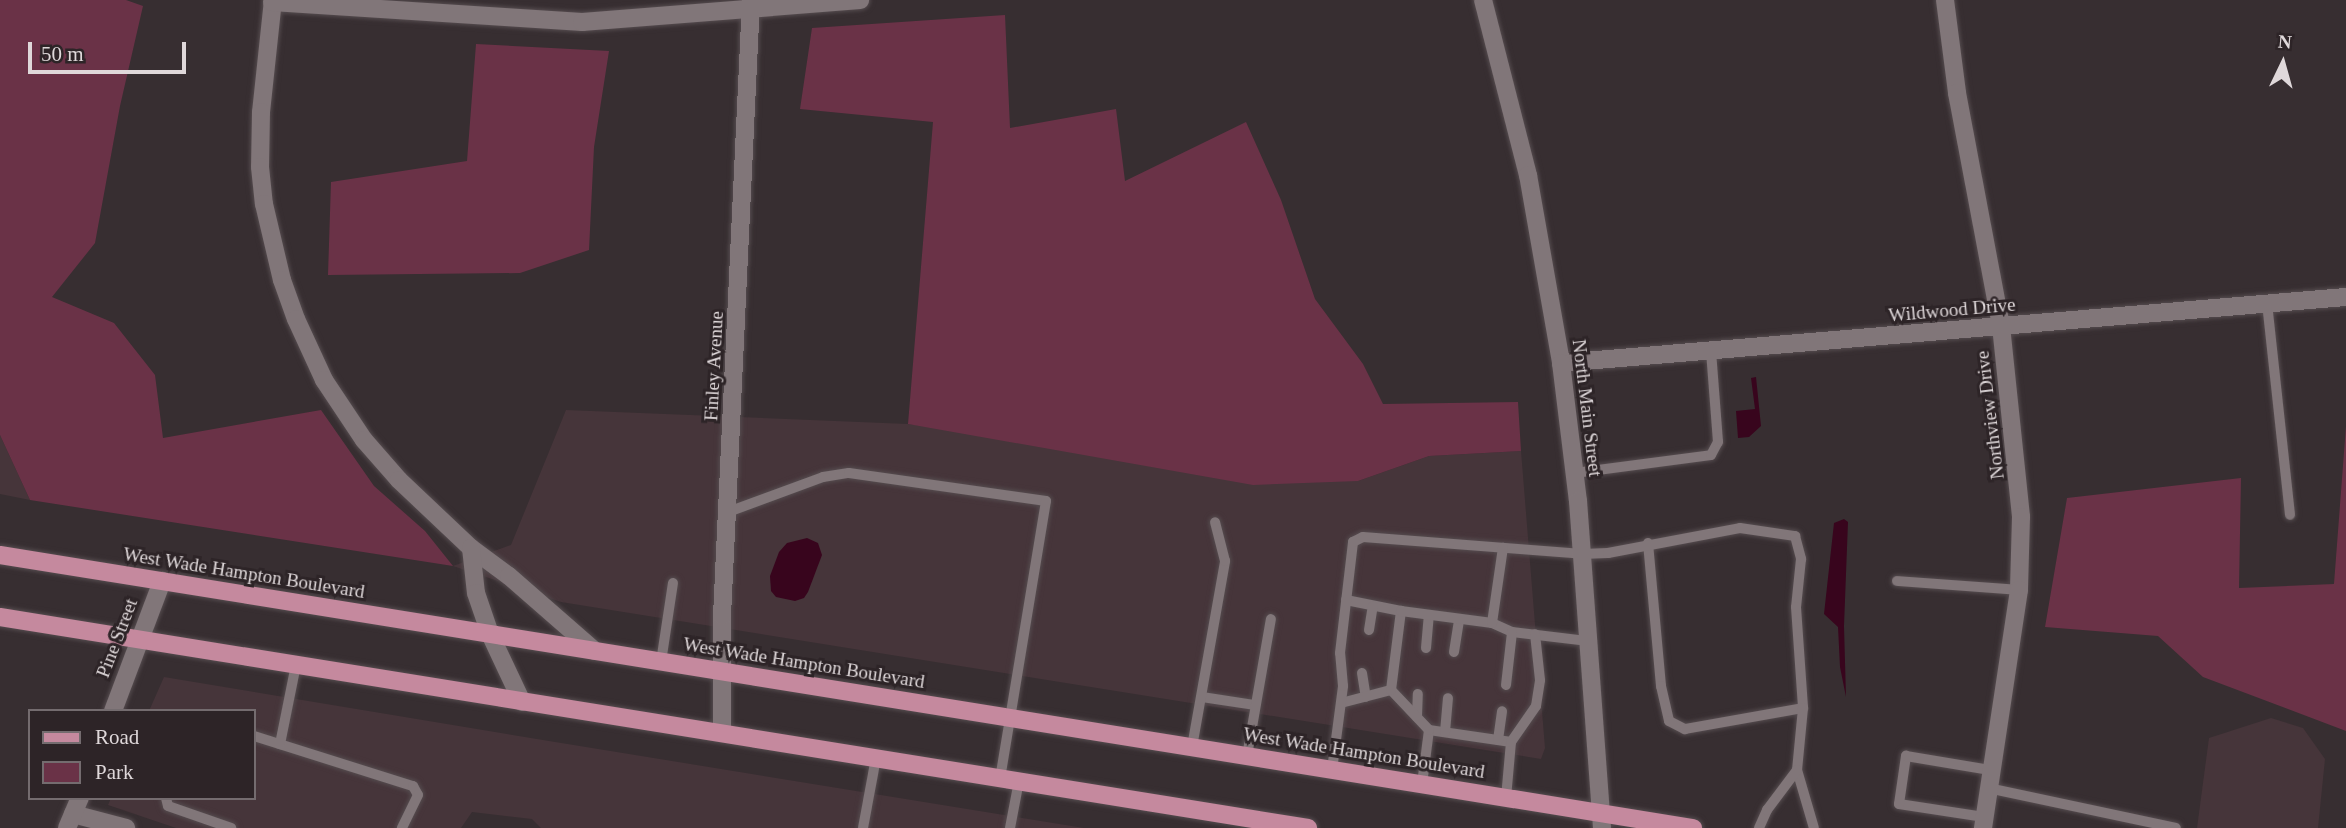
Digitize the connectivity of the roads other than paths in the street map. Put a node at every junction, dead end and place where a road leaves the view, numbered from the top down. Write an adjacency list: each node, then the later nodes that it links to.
1 (860, 0): 5 (street)
2 (1483, 0): 10 (street, North Main Street)
3 (1945, 0): 8 (street, Northview Drive)
4 (273, 1): 5 (street); 16 (street)
5 (751, 4): 12 (street, Finley Avenue)
6 (2346, 297): 7 (street, Wildwood Drive)
7 (2267, 303): 8 (street, Wildwood Drive); 13 (lane)
8 (2001, 326): 9 (street, Wildwood Drive); 23 (street, Northview Drive)
9 (1711, 352): 10 (street, Wildwood Drive); 11 (lane)
10 (1561, 363): 11 (street, North Main Street)
11 (1574, 473): 18 (street, North Main Street)
12 (728, 512): 43 (street, Finley Avenue); 57 (lane)
13 (2290, 515)
14 (1216, 522): 49 (lane)
15 (1648, 543): 18 (lane); 54 (lane); 54 (lane)
16 (471, 548): 34 (street); 39 (street)
17 (1503, 548): 18 (lane); 24 (lane); 31 (lane)
18 (1582, 554): 37 (street, North Main Street)
19 (0, 555): 21 (main road, West Wade Hampton Boulevard)
20 (1897, 580): 23 (lane)
21 (162, 581): 34 (main road, West Wade Hampton Boulevard); 36 (street, Pine Street)
22 (673, 583): 41 (lane)
23 (2019, 590): 72 (street, Northview Drive)
24 (1346, 600): 25 (lane); 52 (lane)
25 (1373, 606): 26 (lane); 32 (lane)
26 (1401, 611): 27 (lane); 46 (lane)
27 (1429, 615): 29 (lane); 38 (lane)
28 (0, 617): 36 (main road)
29 (1458, 618): 31 (lane); 40 (lane)
30 (1271, 619): 53 (lane)
31 (1492, 623): 33 (lane)
32 (1369, 630)
33 (1512, 632): 35 (lane); 45 (lane)
34 (490, 634): 39 (main road, West Wade Hampton Boulevard); 51 (street)
35 (1535, 634): 37 (lane); 64 (lane)
36 (138, 639): 42 (main road); 55 (street, Pine Street)
37 (1588, 641): 78 (street, North Main Street)
38 (1426, 648)
39 (595, 651): 41 (main road, West Wade Hampton Boulevard)
40 (1454, 652)
41 (662, 662): 43 (main road, West Wade Hampton Boulevard)
42 (296, 665): 51 (main road); 65 (lane)
43 (722, 671): 57 (main road, West Wade Hampton Boulevard); 61 (street, Finley Avenue)
44 (1362, 673): 48 (lane)
45 (1506, 685)
46 (1391, 690): 48 (lane); 58 (lane)
47 (1419, 694): 58 (lane)
48 (1366, 696): 52 (lane)
49 (1202, 697): 53 (lane); 66 (lane)
50 (1448, 698): 60 (lane)
51 (522, 702): 61 (main road)
52 (1341, 703): 69 (lane)
53 (1255, 705): 67 (lane)
54 (1802, 708): 70 (lane)
55 (114, 709)
56 (1502, 711): 63 (lane)
57 (1010, 718): 66 (main road, West Wade Hampton Boulevard); 71 (lane)
58 (1417, 718): 59 (lane)
59 (1429, 730): 60 (lane); 74 (lane)
60 (1445, 732): 63 (lane)
61 (722, 733): 68 (main road)
62 (256, 737): 65 (lane)
63 (1498, 740): 64 (lane)
64 (1511, 741): 75 (lane)
65 (280, 744): 82 (lane)
66 (1192, 747): 67 (main road, West Wade Hampton Boulevard)
67 (1247, 756): 69 (main road, West Wade Hampton Boulevard)
68 (876, 758): 71 (main road); 83 (lane)
69 (1332, 770): 74 (main road, West Wade Hampton Boulevard)
70 (1797, 770): 87 (lane); 88 (lane)
71 (1000, 778): 73 (main road)
72 (1989, 779): 79 (street, Northview Drive); 79 (lane); 89 (lane)
73 (1019, 781): 84 (lane); 85 (main road)
74 (1422, 784): 75 (main road, West Wade Hampton Boulevard)
75 (1506, 798): 78 (main road, West Wade Hampton Boulevard)
76 (167, 800): 81 (lane)
77 (74, 813): 80 (street)
78 (1601, 820): 86 (main road, West Wade Hampton Boulevard)
79 (1983, 822)
80 (126, 828)
81 (231, 828)
82 (402, 828)
83 (863, 828)
84 (1010, 828)
85 (1308, 828)
86 (1693, 828)
87 (1759, 828)
88 (1814, 828)
89 (2176, 828)

